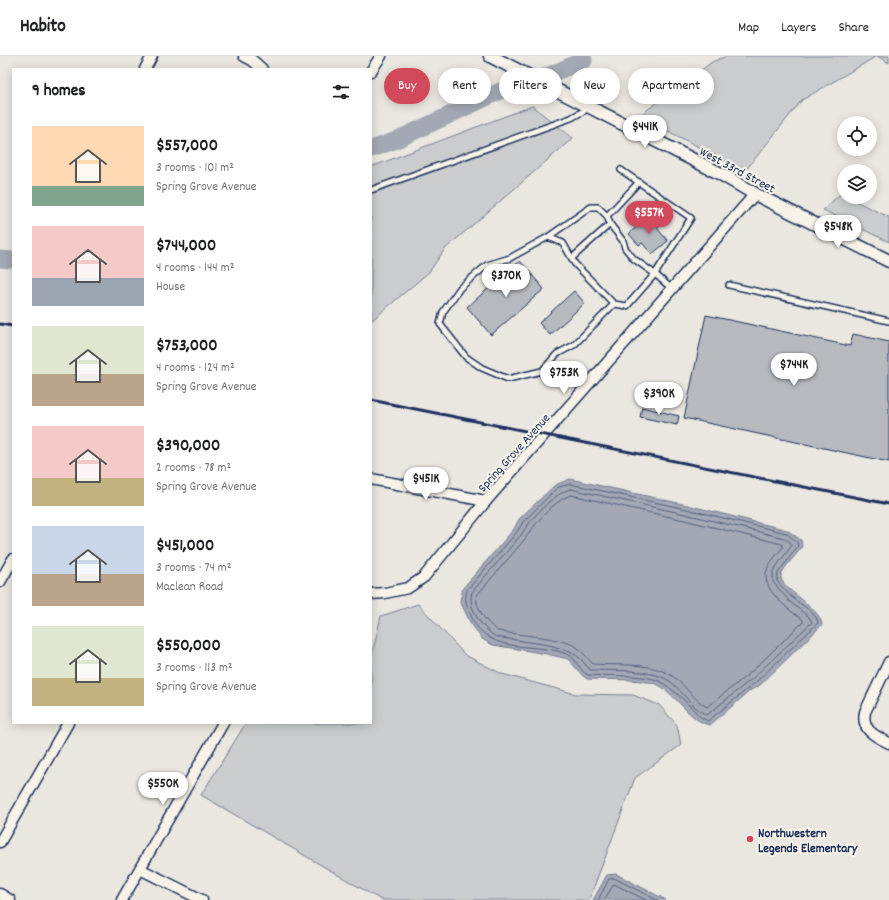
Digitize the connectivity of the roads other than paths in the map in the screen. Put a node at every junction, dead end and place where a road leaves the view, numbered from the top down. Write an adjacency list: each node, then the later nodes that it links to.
1 (152, 56): 5 (street)
2 (244, 56): 6 (street)
3 (380, 56): 7 (street)
4 (490, 56): 8 (street, West 33rd Street)
5 (146, 68)
6 (261, 68)
7 (372, 69)
8 (590, 107): 11 (lane); 12 (street, West 33rd Street)
9 (621, 170): 10 (lane)
10 (639, 182): 13 (lane); 18 (lane)
11 (372, 190)
12 (755, 194): 17 (street, West 33rd Street); 20 (street, Spring Grove Avenue)
13 (607, 216): 14 (lane); 15 (lane)
14 (610, 224): 16 (lane); 18 (lane)
15 (548, 237): 16 (lane); 23 (lane)
16 (572, 258): 21 (lane)
17 (889, 261)
18 (655, 274): 20 (lane); 21 (lane)
19 (729, 285): 22 (lane)
20 (672, 289): 24 (street, Spring Grove Avenue)
21 (614, 304): 23 (lane)
22 (889, 321)
23 (542, 371): 24 (lane)
24 (586, 388): 26 (street, Spring Grove Avenue)
25 (372, 479): 26 (street)
26 (486, 501): 29 (street, Spring Grove Avenue)
27 (12, 561): 28 (street)
28 (0, 582)
29 (372, 594)
30 (889, 662): 33 (street)
31 (67, 724): 34 (street)
32 (222, 724): 35 (street)
33 (889, 743)
34 (0, 842)
35 (140, 869): 38 (street); 39 (street)
36 (0, 894): 37 (street)
37 (10, 900)
38 (122, 900)
39 (202, 900)

